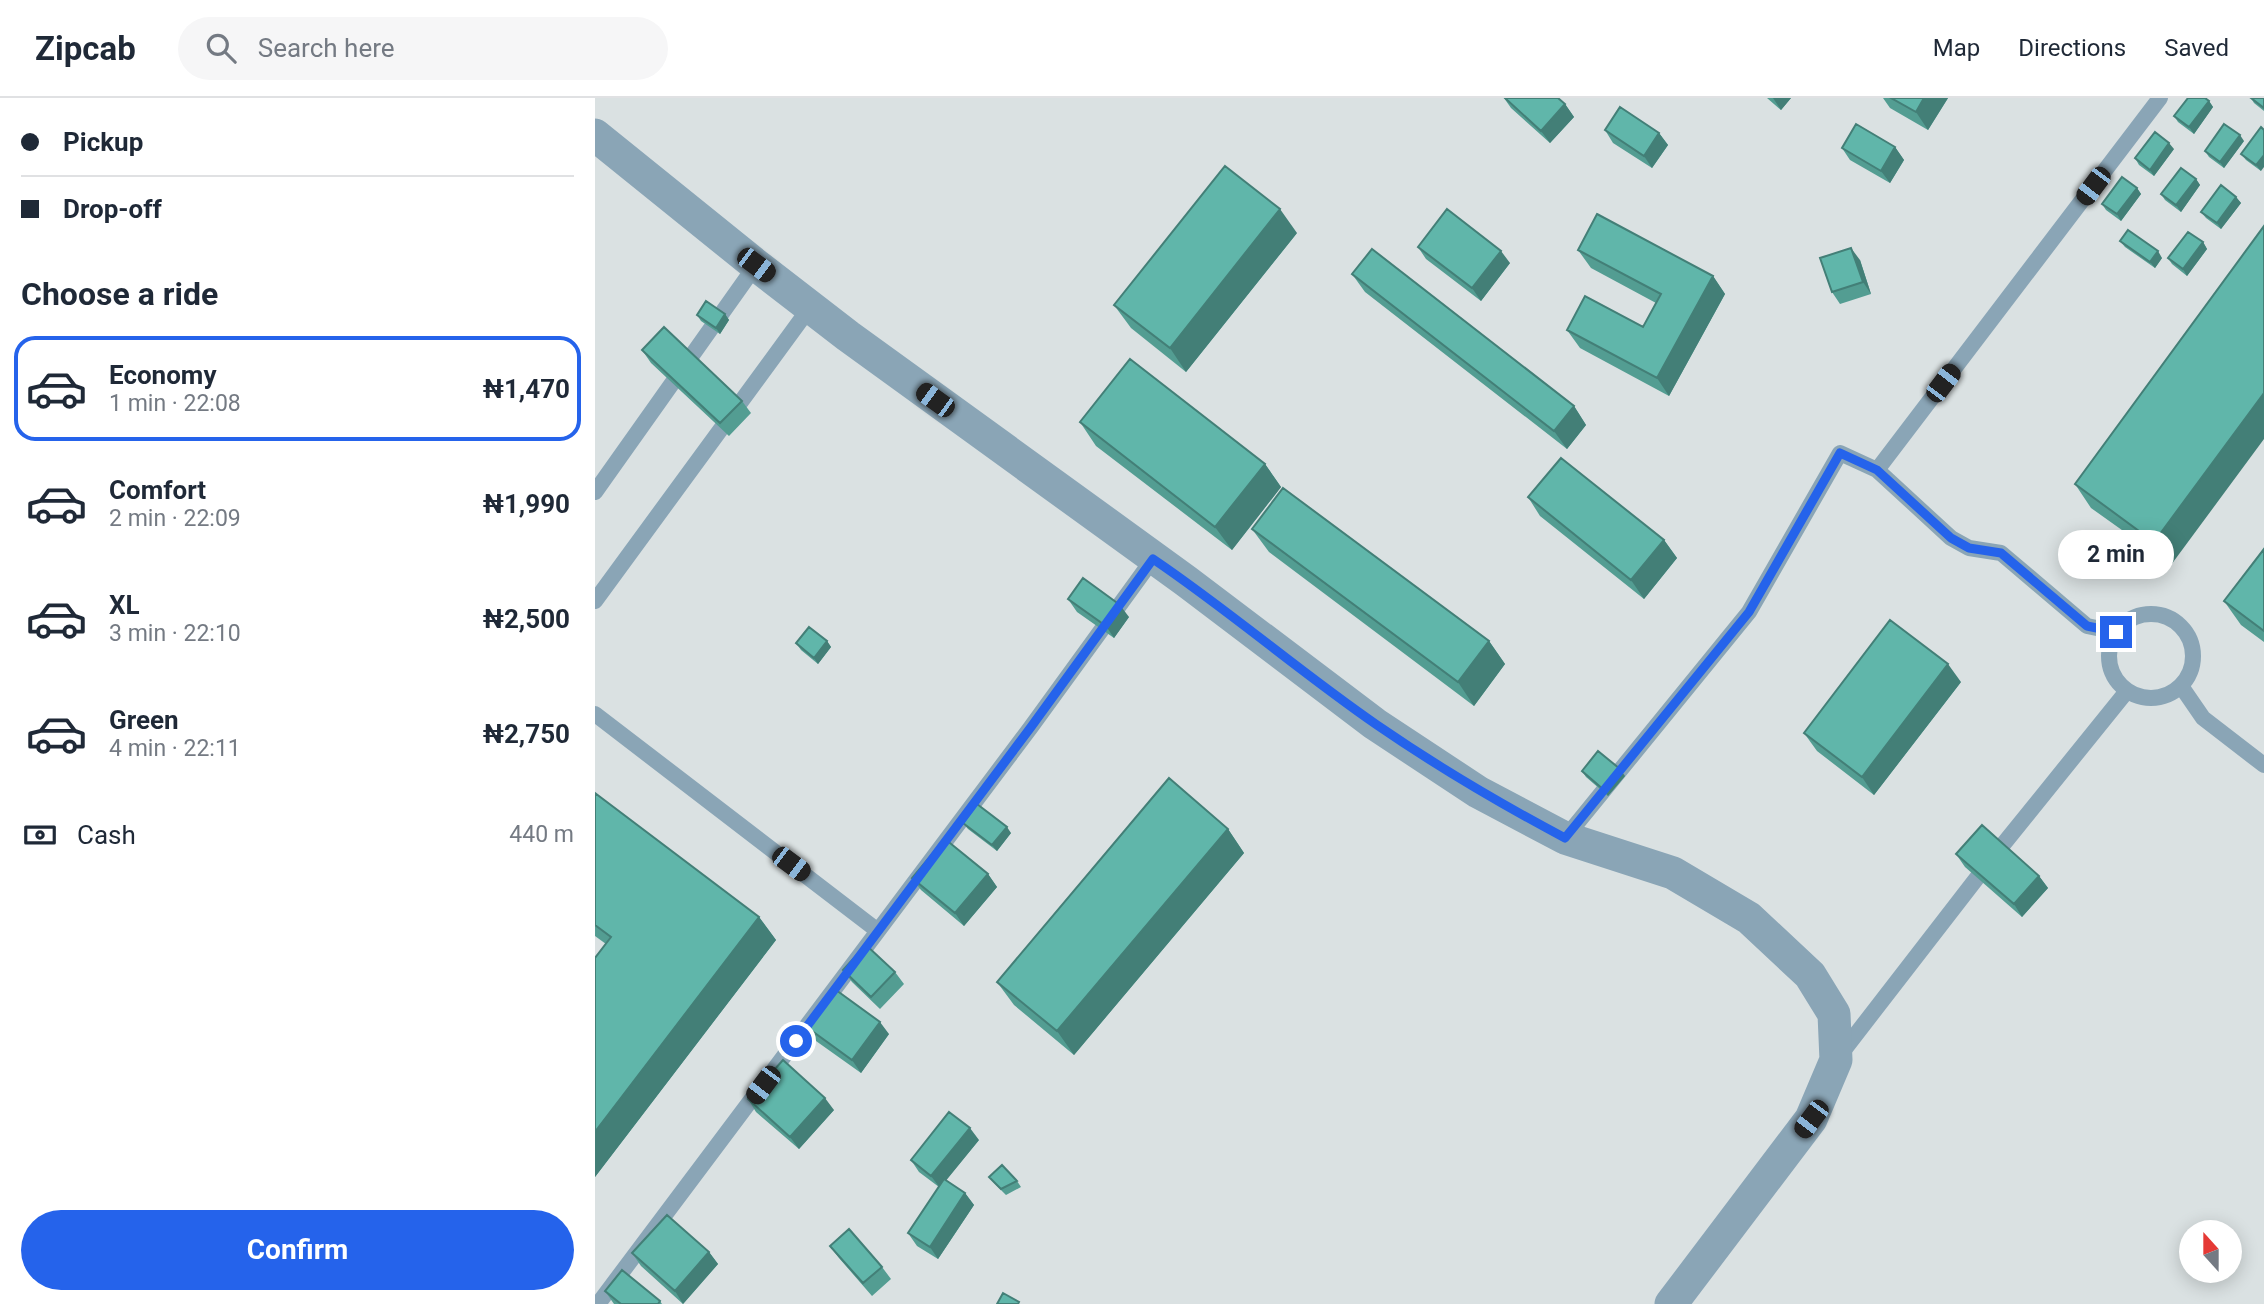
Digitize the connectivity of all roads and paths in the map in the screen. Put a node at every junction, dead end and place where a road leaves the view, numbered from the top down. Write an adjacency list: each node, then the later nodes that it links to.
1 (2160, 98): 5 (lane)
2 (595, 135): 3 (street)
3 (756, 265): 4 (street); 6 (lane)
4 (811, 306): 7 (street); 8 (lane)
5 (1877, 470): 9 (lane); 14 (lane)
6 (595, 492)
7 (1153, 559): 14 (street); 15 (lane)
8 (595, 601)
9 (2116, 632): 10 (lane); 11 (lane)
10 (2182, 686): 11 (lane); 13 (lane)
11 (2127, 691): 16 (lane)
12 (595, 714): 15 (lane)
13 (2264, 765)
14 (1565, 838): 16 (street)
15 (878, 931): 17 (lane)
16 (1836, 1060): 18 (street)
17 (598, 1304)
18 (1671, 1304)

